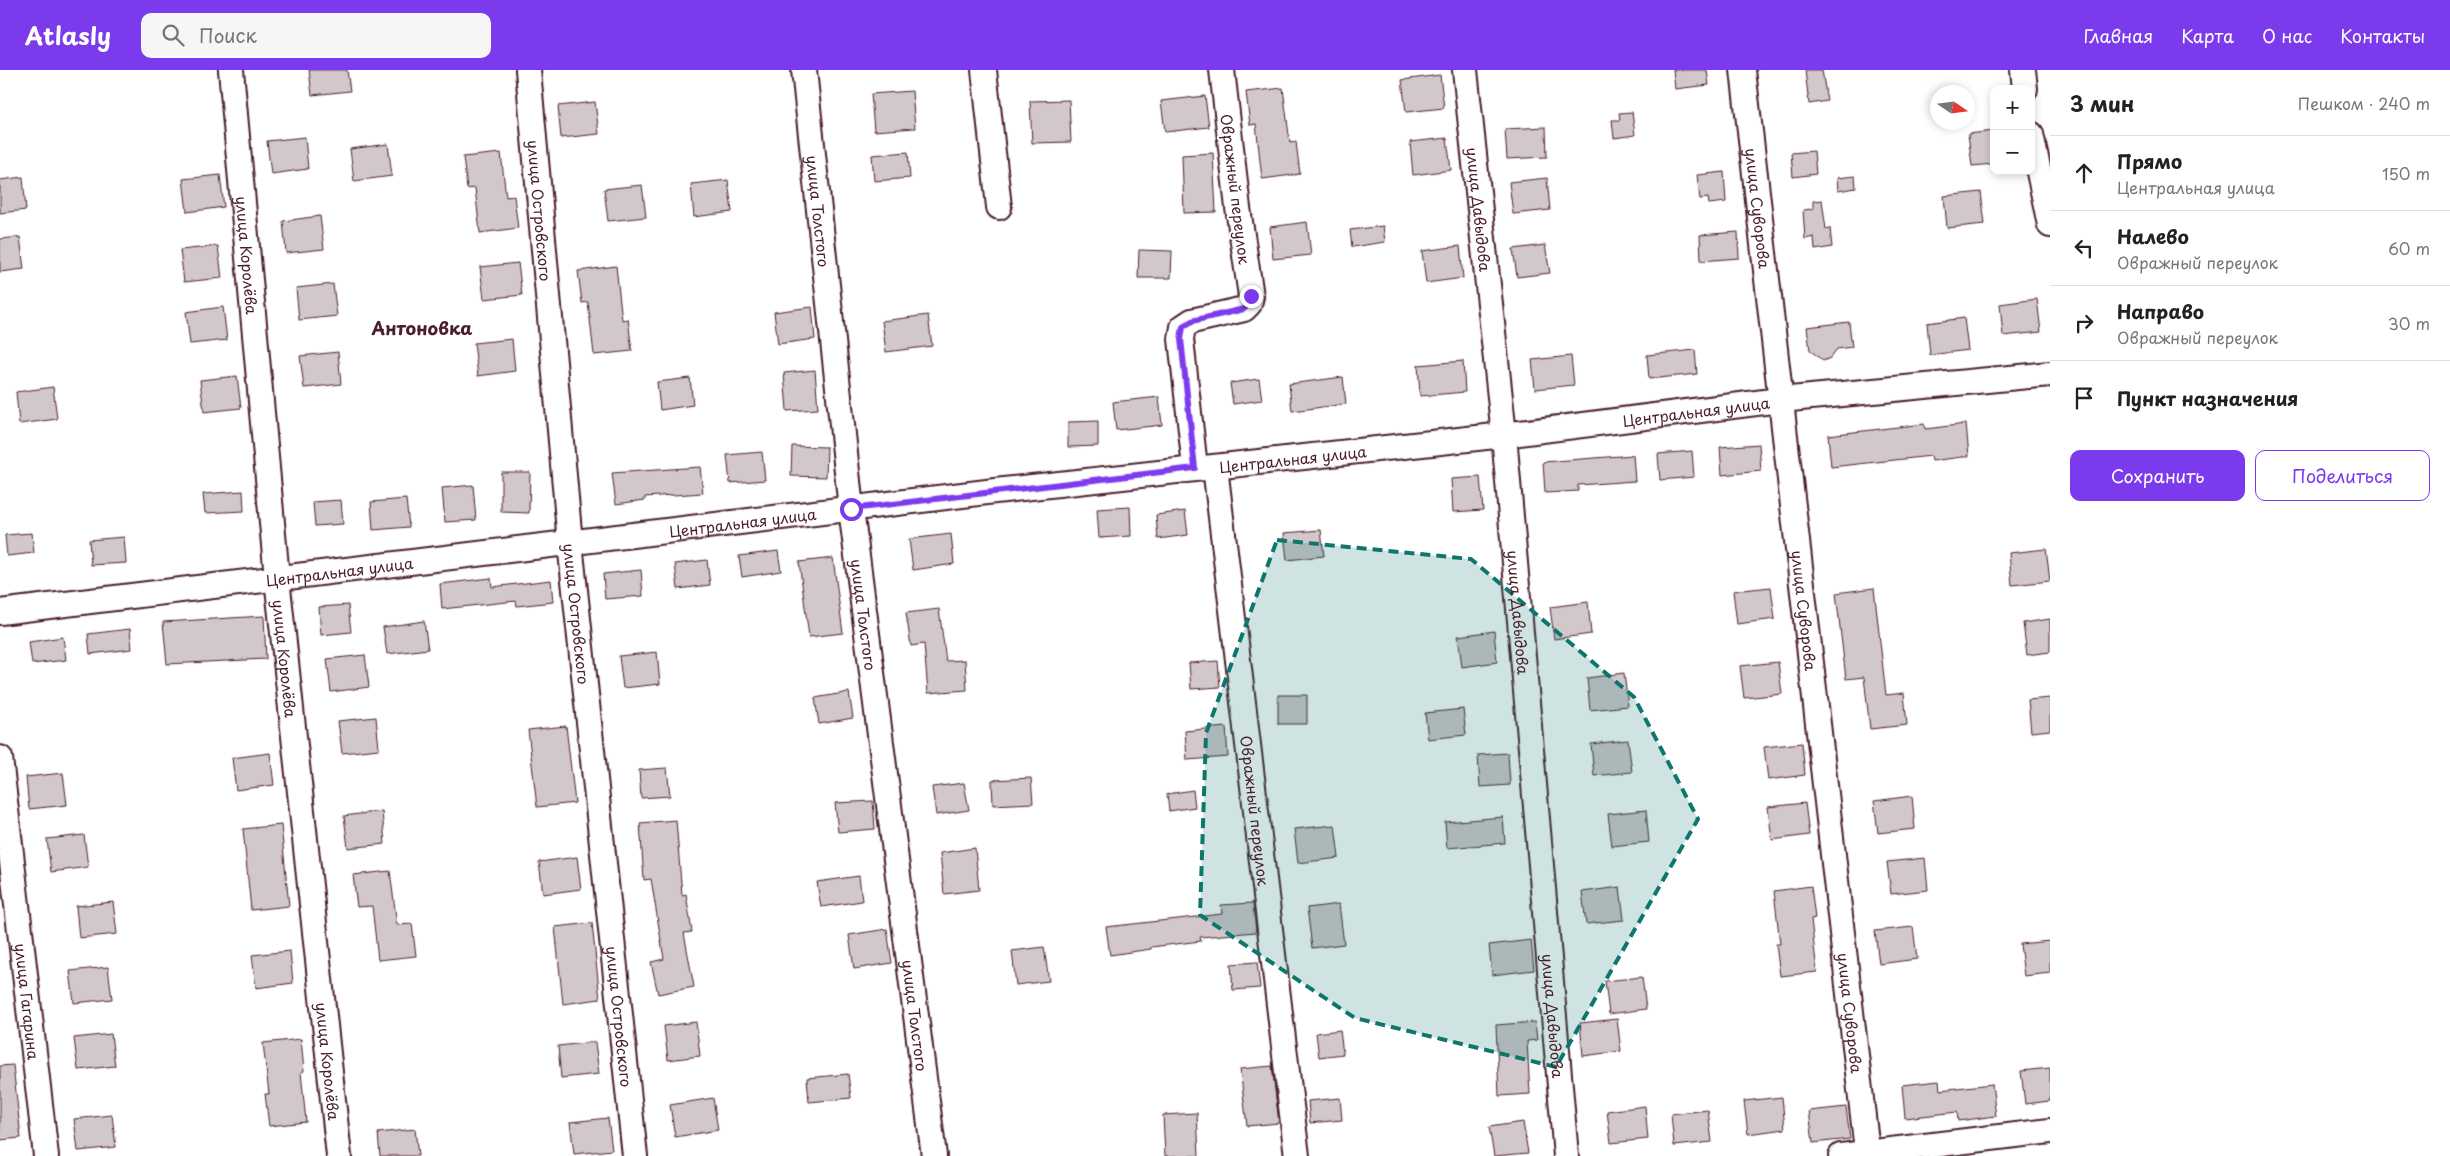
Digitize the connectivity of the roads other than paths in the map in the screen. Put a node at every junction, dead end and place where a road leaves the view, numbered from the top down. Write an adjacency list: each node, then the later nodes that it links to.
1 (231, 70): 19 (street, улица Королёва)
2 (528, 70): 18 (street, улица Островского)
3 (804, 70): 17 (street, улица Толстого)
4 (984, 70): 11 (street)
5 (1222, 70): 16 (street, Овражный переулок)
6 (1465, 70): 15 (street, улица Давыдова)
7 (1743, 70): 14 (street, улица Суворова)
8 (2023, 70): 9 (street)
9 (2025, 85)
10 (2035, 153): 12 (street)
11 (999, 207)
12 (2050, 225)
13 (2050, 374): 14 (street, Центральная улица)
14 (1780, 400): 15 (street, Центральная улица); 23 (street, улица Суворова)
15 (1504, 435): 16 (street, Центральная улица); 24 (street, улица Давыдова)
16 (1205, 468): 17 (street, Центральная улица); 29 (street, Овражный переулок)
17 (851, 509): 18 (street, Центральная улица); 28 (street, улица Толстого)
18 (570, 543): 19 (street, Центральная улица); 27 (street, улица Островского)
19 (277, 578): 20 (street, Центральная улица); 26 (street, улица Королёва)
20 (0, 612)
21 (0, 758): 25 (street, улица Гагарина)
22 (2050, 1131): 23 (street)
23 (1867, 1151): 30 (street)
24 (1566, 1155)
25 (46, 1156)
26 (339, 1156)
27 (635, 1156)
28 (934, 1156)
29 (1297, 1156)
30 (1841, 1156)

